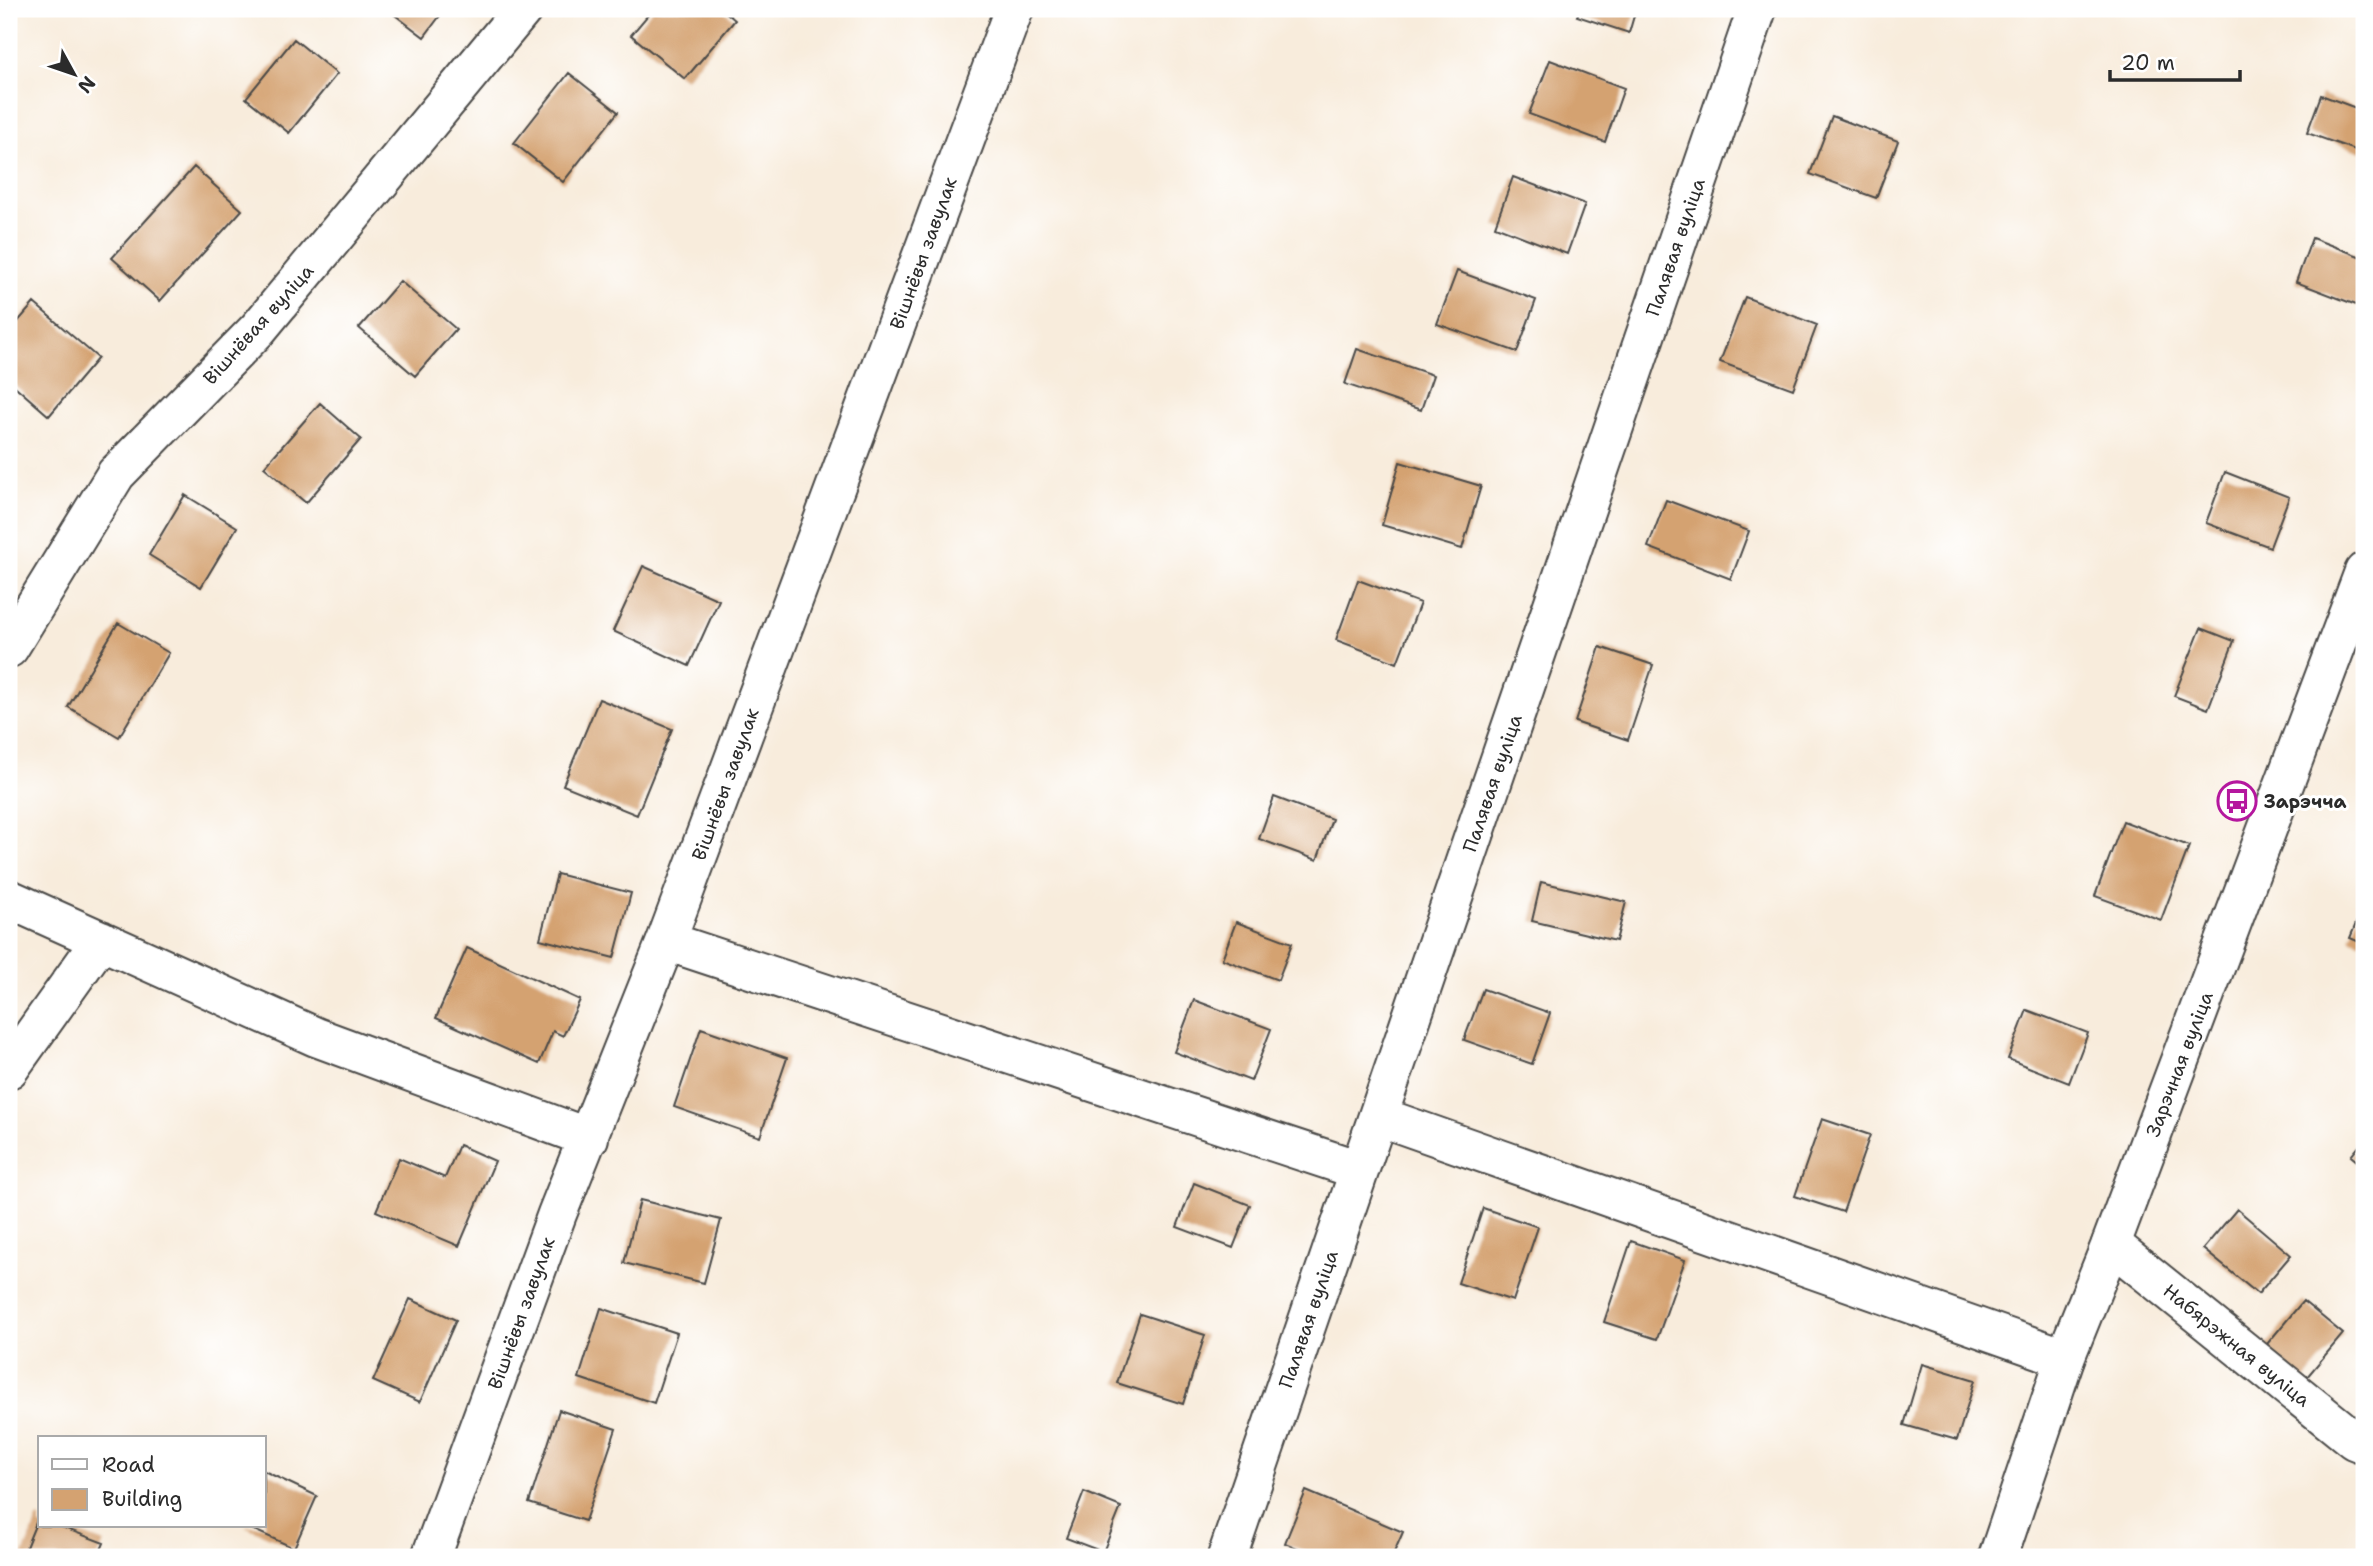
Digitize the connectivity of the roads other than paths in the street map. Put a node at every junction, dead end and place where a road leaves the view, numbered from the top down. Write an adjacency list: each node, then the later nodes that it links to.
1 (523, 9): 5 (street, Вішнёвая вуліца)
2 (1014, 9): 8 (street, Вішнёвы завулак)
3 (1757, 9): 10 (street, Палявая вуліца)
4 (2364, 572): 13 (street, Зарэчная вуліца)
5 (9, 648)
6 (9, 899): 7 (street)
7 (101, 940): 9 (street); 11 (street)
8 (666, 942): 11 (street, Вішнёвы завулак); 12 (street)
9 (9, 1069)
10 (1378, 1115): 12 (street, Палявая вуліца); 14 (street)
11 (589, 1138): 16 (street, Вішнёвы завулак)
12 (1359, 1170): 17 (street, Палявая вуліца)
13 (2110, 1244): 14 (street, Зарэчная вуліца); 15 (street, Набярэжная вуліца)
14 (2065, 1358): 18 (street, Зарэчная вуліца)
15 (2364, 1444)
16 (431, 1557)
17 (1227, 1557)
18 (1998, 1557)

